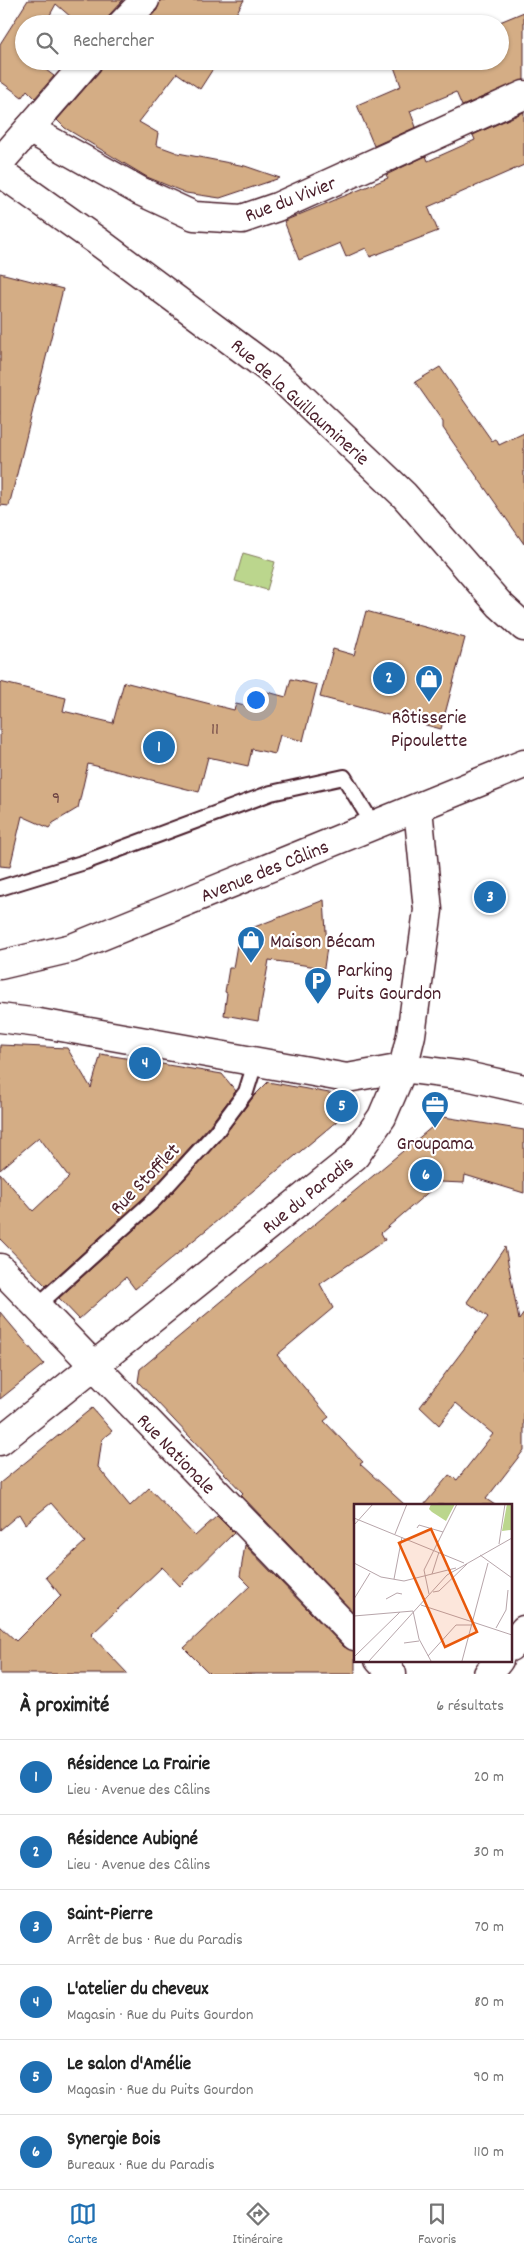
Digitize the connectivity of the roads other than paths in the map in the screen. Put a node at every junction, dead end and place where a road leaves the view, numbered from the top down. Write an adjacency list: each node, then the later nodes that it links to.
1 (145, 0): 2 (street)
2 (131, 15)
3 (80, 70): 5 (street)
4 (524, 95): 5 (street, Rue du Vivier)
5 (29, 129): 6 (street)
6 (0, 162)
7 (0, 172): 8 (street, Rue de la Guillauminerie)
8 (524, 627)
9 (524, 764): 10 (street, Avenue des Câlins)
10 (418, 808): 11 (street, Avenue des Câlins); 18 (street, Rue du Paradis)
11 (374, 826): 12 (lane); 15 (street, Avenue des Câlins)
12 (179, 827): 13 (lane); 14 (lane)
13 (178, 841)
14 (0, 888)
15 (0, 965)
16 (0, 1018): 17 (street)
17 (256, 1060): 18 (street); 21 (lane, Rue Stofflet)
18 (403, 1068): 19 (street); 22 (street, Rue du Paradis)
19 (524, 1089)
20 (0, 1268): 21 (street, Rue Nationale)
21 (37, 1306): 22 (street, Rue Nationale)
22 (92, 1365): 23 (street, Rue du Paradis); 25 (street, Rue Nationale)
23 (0, 1440)
24 (524, 1630): 26 (street)
25 (354, 1635)
26 (512, 1645)
27 (381, 1662): 29 (street)
28 (497, 1662): 30 (street)
29 (392, 1674)
30 (488, 1674)

